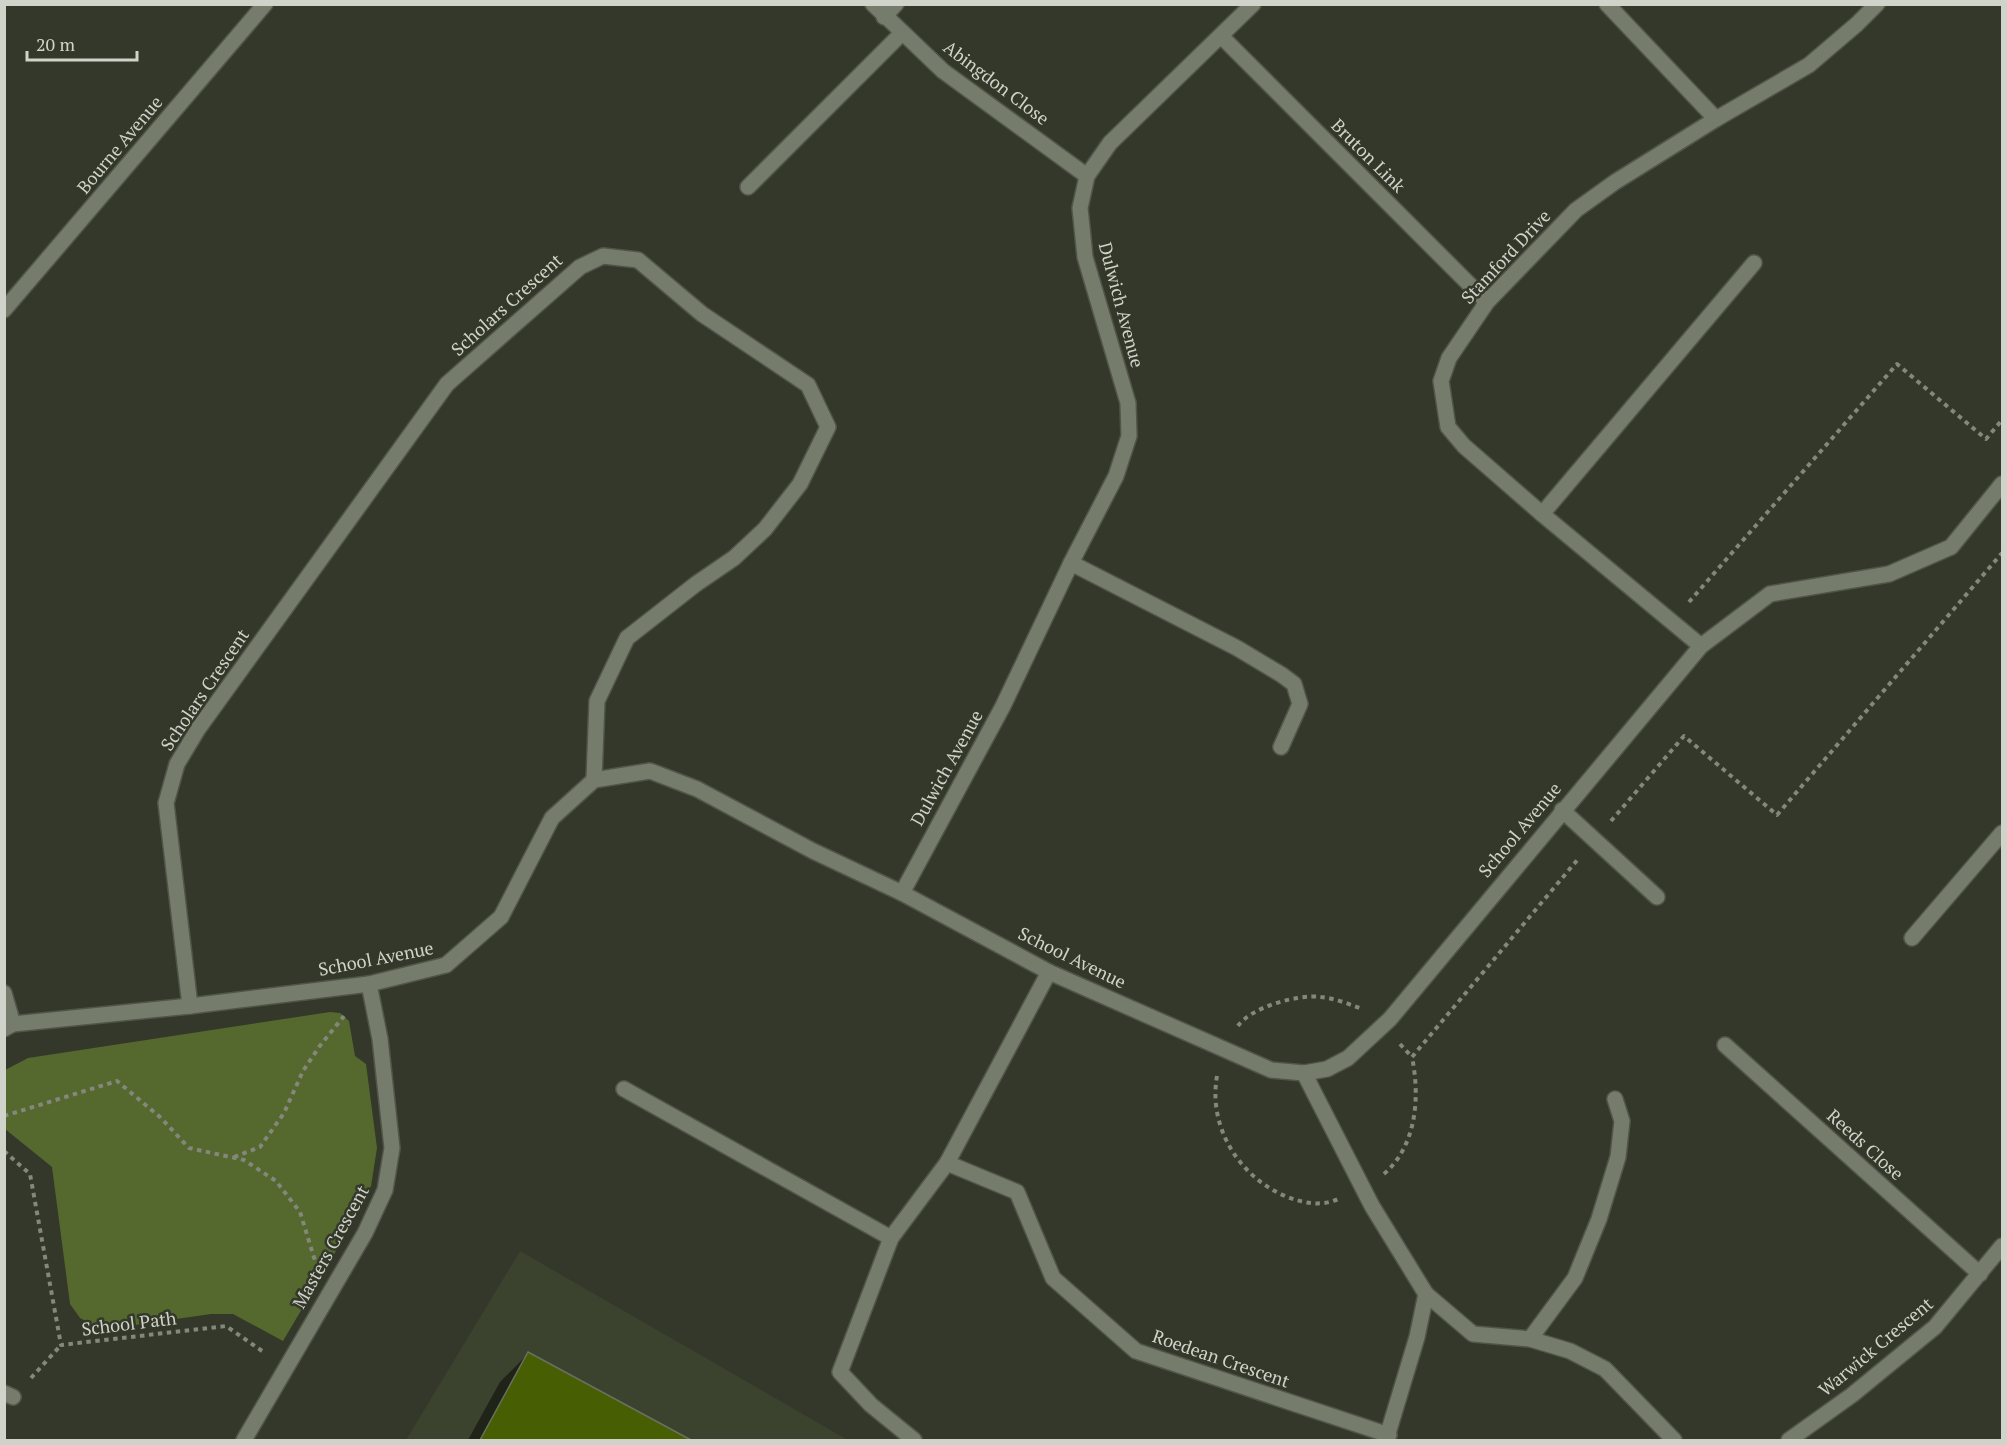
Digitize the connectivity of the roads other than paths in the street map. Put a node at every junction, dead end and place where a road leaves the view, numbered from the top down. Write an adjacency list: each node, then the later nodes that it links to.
1 (265, 4): 15 (street, Bourne Avenue)
2 (873, 4): 7 (street, Abingdon Close)
3 (896, 4): 7 (street)
4 (1253, 4): 9 (street, Dulwich Avenue)
5 (1607, 4): 10 (street)
6 (1877, 4): 10 (street, Stamford Drive)
7 (884, 17): 8 (street, Abingdon Close)
8 (902, 33): 11 (street, Abingdon Close); 12 (street)
9 (1222, 37): 11 (street, Dulwich Avenue); 14 (street, Bruton Link)
10 (1716, 119): 14 (street, Stamford Drive)
11 (1087, 176): 18 (street, Dulwich Avenue)
12 (748, 187)
13 (1754, 263): 17 (street)
14 (1487, 302): 17 (street, Stamford Drive)
15 (4, 310)
16 (1999, 494): 19 (street, School Avenue)
17 (1542, 514): 19 (street, Stamford Drive)
18 (1071, 563): 20 (street); 24 (street, Dulwich Avenue)
19 (1701, 646): 22 (street, School Avenue)
20 (1281, 747)
21 (594, 780): 24 (street, School Avenue); 28 (street, School Avenue); 30 (street, Scholars Crescent)
22 (1562, 810): 25 (street); 33 (street, School Avenue)
23 (2002, 833): 26 (street)
24 (902, 893): 27 (street, School Avenue)
25 (1657, 897)
26 (1912, 938)
27 (1049, 972): 33 (street, School Avenue); 36 (street)
28 (369, 984): 30 (street, School Avenue); 43 (street, Masters Crescent)
29 (4, 993): 31 (street)
30 (190, 1006): 31 (street, School Avenue)
31 (9, 1026)
32 (1725, 1045): 39 (street, Reeds Close)
33 (1304, 1073): 40 (street)
34 (624, 1089): 37 (street)
35 (1615, 1099): 41 (street)
36 (947, 1163): 37 (street); 42 (street, Roedean Crescent)
37 (891, 1238): 44 (street)
38 (2002, 1246): 39 (street, Warwick Crescent)
39 (1980, 1274): 46 (street, Warwick Crescent)
40 (1426, 1294): 41 (street); 42 (street, Roedean Crescent)
41 (1530, 1339): 45 (street)
42 (1387, 1438)
43 (244, 1440)
44 (914, 1440)
45 (1674, 1440)
46 (1789, 1440)

